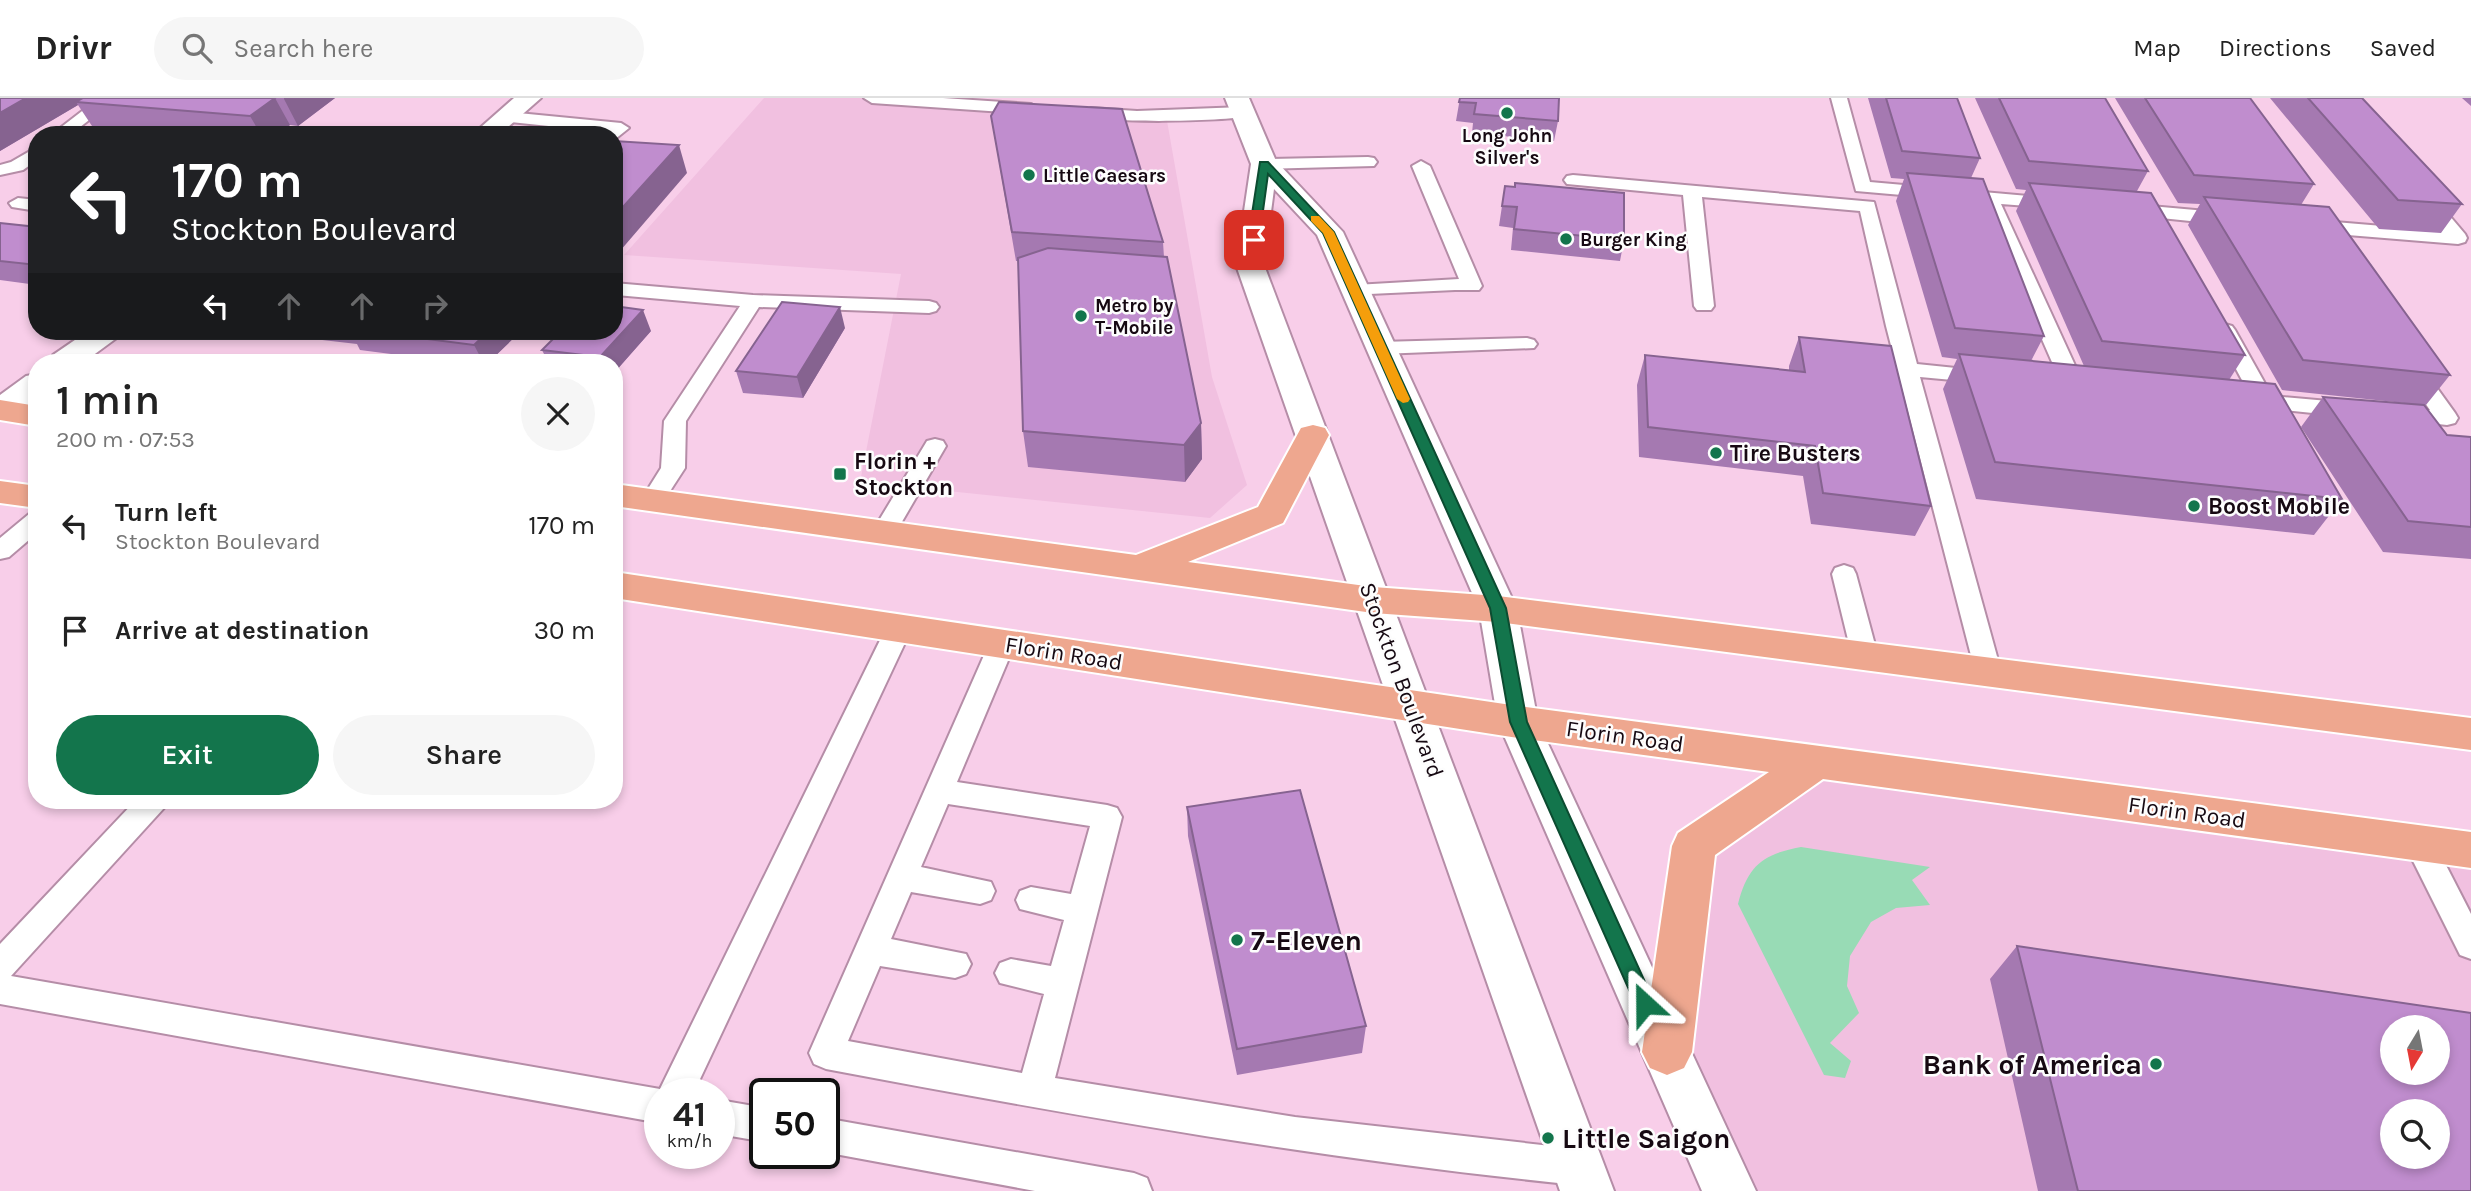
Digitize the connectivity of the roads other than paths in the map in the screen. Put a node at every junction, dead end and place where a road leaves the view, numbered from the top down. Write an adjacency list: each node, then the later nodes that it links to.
1 (109, 98): 9 (lane)
2 (529, 98): 8 (main road)
3 (872, 98): 6 (lane)
4 (1839, 98): 20 (lane)
5 (1240, 105): 7 (lane); 14 (main road, Stockton Boulevard)
6 (1044, 110)
7 (1070, 112)
8 (508, 117): 10 (main road); 11 (lane)
9 (72, 126)
10 (496, 126)
11 (600, 126)
12 (28, 158): 16 (lane)
13 (1368, 162): 14 (lane)
14 (1264, 164): 31 (main road, Stockton Boulevard); 51 (main road, Stockton Boulevard)
15 (1421, 166): 31 (lane)
16 (0, 170)
17 (1573, 180): 19 (lane)
18 (2413, 184): 27 (lane)
19 (1692, 190): 33 (lane); 41 (lane)
20 (1989, 198): 22 (lane); 44 (lane)
21 (18, 203): 23 (lane)
22 (2068, 204)
23 (28, 205)
24 (2107, 208): 25 (lane)
25 (2160, 212): 26 (lane); 28 (lane)
26 (2256, 221)
27 (2304, 225): 29 (lane)
28 (2173, 236)
29 (2327, 248)
30 (623, 290): 32 (lane)
31 (1355, 291): 38 (main road, Stockton Boulevard)
32 (753, 300): 34 (lane); 56 (lane)
33 (1704, 306)
34 (929, 307)
35 (2212, 307): 48 (lane)
36 (95, 340): 40 (main road)
37 (1527, 344): 38 (lane)
38 (1380, 348): 64 (main road, Stockton Boulevard)
39 (2399, 350): 48 (lane)
40 (75, 354)
41 (1910, 370): 42 (lane); 68 (lane)
42 (2005, 378)
43 (2045, 382): 44 (lane)
44 (2073, 384): 45 (lane)
45 (2100, 387)
46 (28, 390): 49 (main road)
47 (2237, 400): 48 (lane)
48 (2264, 402)
49 (0, 410): 50 (main road)
50 (28, 415)
51 (1313, 435): 60 (main road); 63 (main road, Stockton Boulevard)
52 (936, 446): 58 (lane)
53 (0, 492): 54 (main road)
54 (28, 496)
55 (623, 496): 56 (main road)
56 (653, 500): 58 (main road)
57 (28, 528): 59 (lane)
58 (884, 532): 60 (main road)
59 (0, 551)
60 (1140, 567): 63 (main road)
61 (1844, 574): 67 (lane)
62 (623, 586): 65 (main road, Florin Road)
63 (1373, 600): 64 (main road); 69 (main road, Stockton Boulevard)
64 (1498, 608): 67 (main road); 70 (main road, Stockton Boulevard)
65 (899, 628): 66 (main road, Florin Road); 89 (lane)
66 (1002, 644): 69 (main road, Florin Road); 73 (lane)
67 (1865, 656): 68 (main road)
68 (1988, 671): 71 (main road)
69 (1412, 706): 70 (main road, Florin Road); 93 (main road, Stockton Boulevard)
70 (1518, 722): 72 (main road, Florin Road); 88 (main road, Stockton Boulevard)
71 (2471, 734)
72 (1815, 762): 75 (main road, Florin Road); 88 (main road)
73 (940, 791): 77 (lane); 80 (lane)
74 (146, 809): 84 (lane)
75 (2419, 843): 76 (main road, Florin Road); 81 (lane)
76 (2471, 850)
77 (902, 877): 78 (lane); 82 (lane)
78 (980, 891)
79 (1031, 900): 80 (lane)
80 (1082, 910): 86 (lane)
81 (2471, 945)
82 (871, 950): 83 (lane); 90 (lane)
83 (955, 964)
84 (0, 966)
85 (1011, 973): 86 (lane)
86 (1063, 983): 90 (lane)
87 (0, 989): 91 (lane)
88 (1667, 1052): 95 (main road, Stockton Boulevard)
89 (683, 1078)
90 (1034, 1092): 93 (lane)
91 (644, 1103)
92 (840, 1138): 94 (lane)
93 (1583, 1179)
94 (1134, 1191)
95 (1729, 1191)

